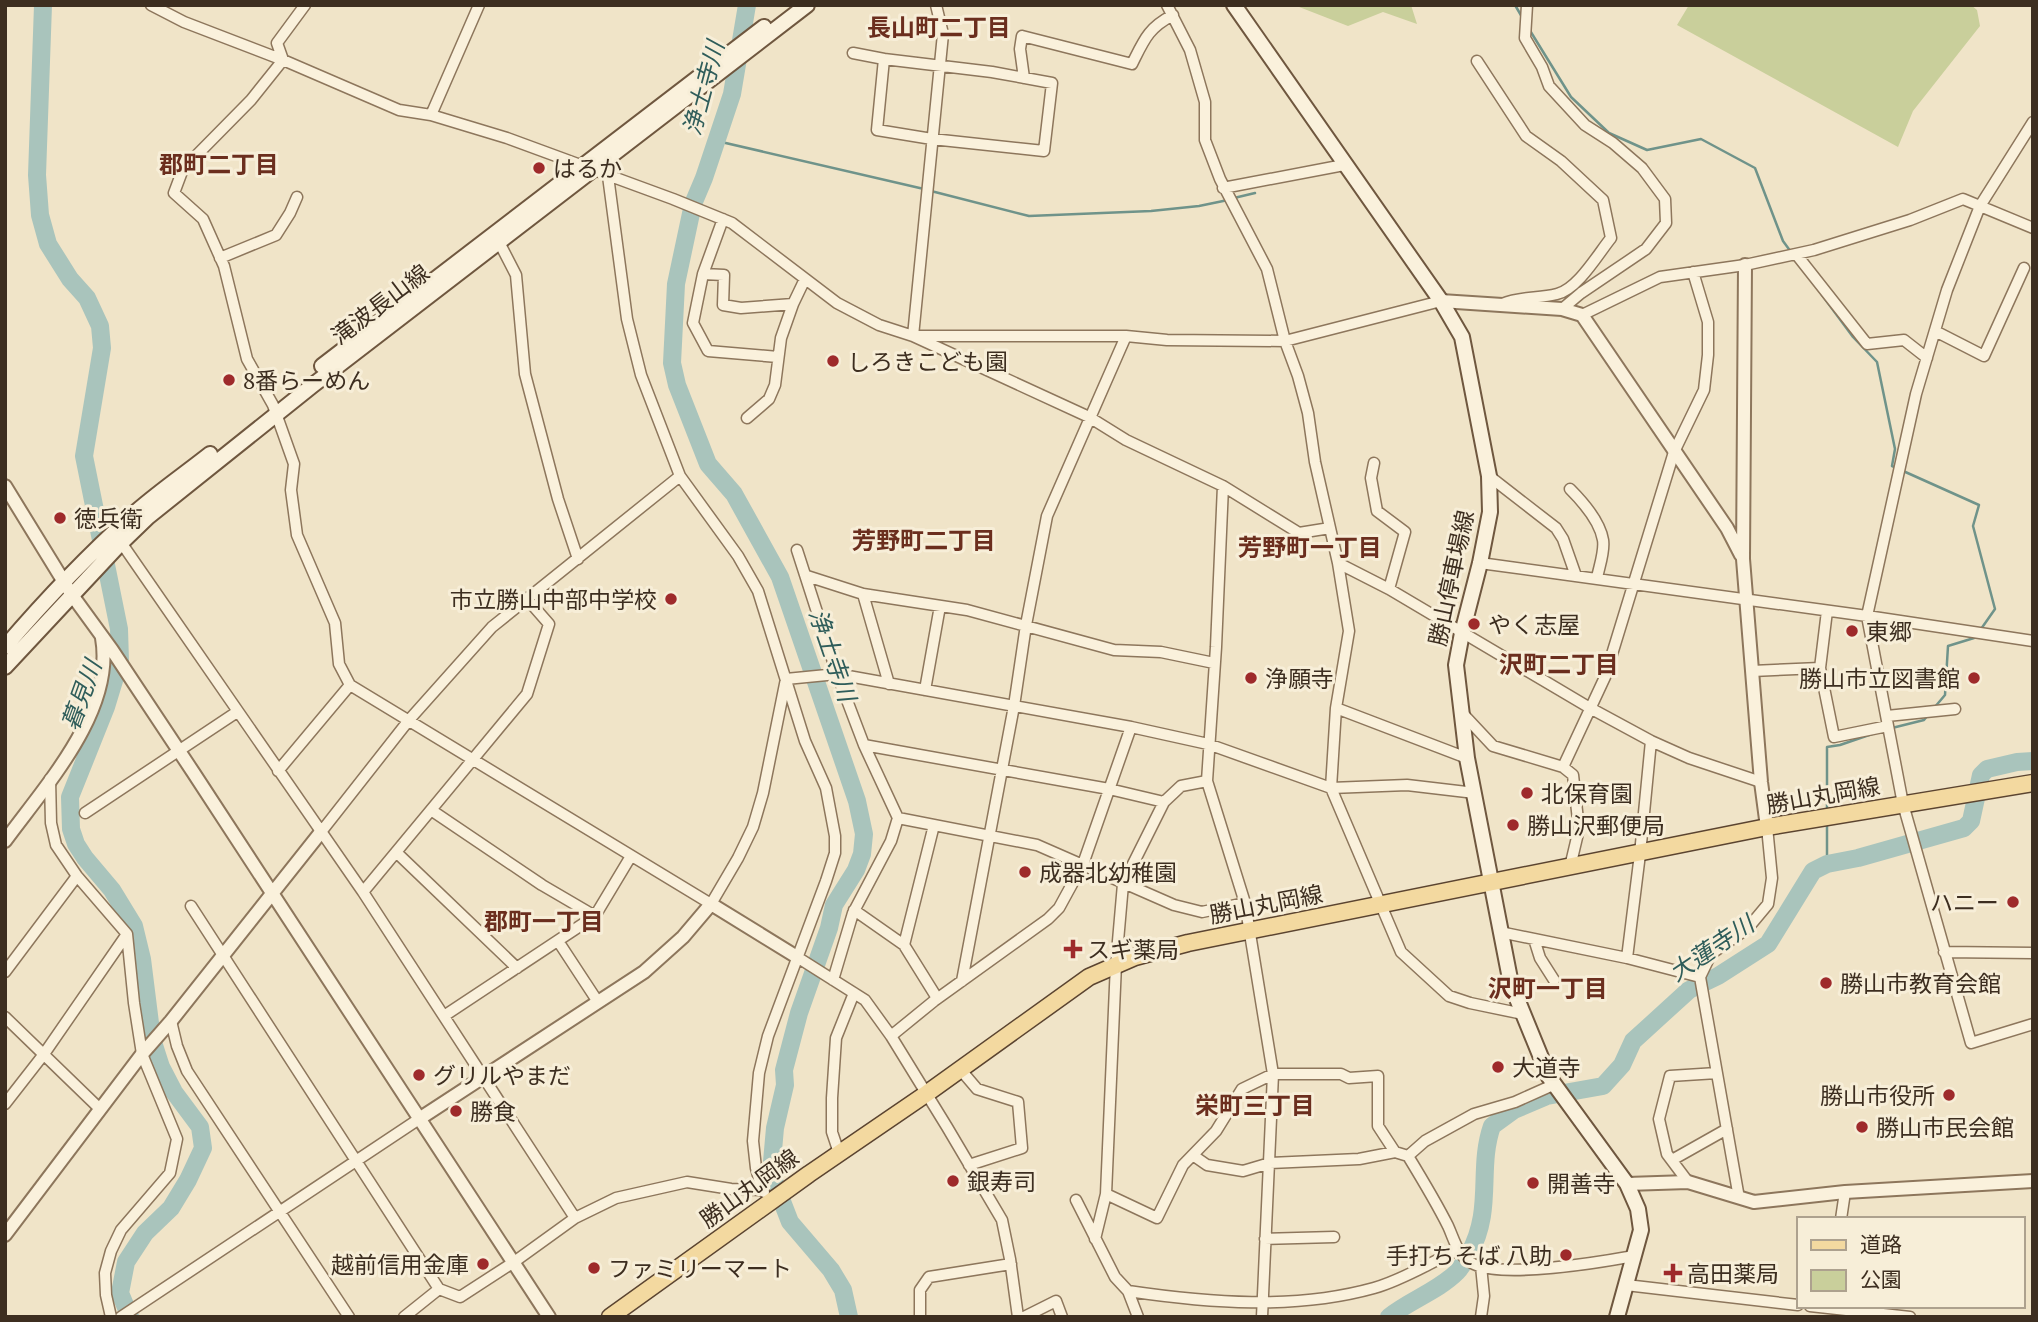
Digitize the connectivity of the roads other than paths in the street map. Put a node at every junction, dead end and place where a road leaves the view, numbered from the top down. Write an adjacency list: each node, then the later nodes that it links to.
1 (150, 5): 13 (street)
2 (305, 5): 13 (street)
3 (479, 5): 17 (street)
4 (792, 5): 10 (main road, 滝波長山線)
5 (807, 5): 10 (main road, 滝波長山線)
6 (936, 5): 15 (street)
7 (1234, 5): 20 (main road, 勝山停車場線)
8 (1527, 5): 39 (street)
9 (1170, 10): 16 (street); 23 (street)
10 (772, 27): 21 (main road, 滝波長山線)
11 (853, 54): 12 (street)
12 (884, 59): 15 (street); 19 (street)
13 (282, 60): 17 (street); 30 (street)
14 (1477, 61): 38 (street)
15 (939, 65): 16 (street); 19 (street)
16 (1024, 78): 19 (street)
17 (431, 115): 21 (street)
18 (2033, 122): 25 (street)
19 (932, 139): 42 (street)
20 (1344, 165): 23 (street); 36 (main road, 勝山停車場線)
21 (588, 168): 22 (street); 28 (main road, 滝波長山線); 47 (main road, 滝波長山線)
22 (608, 176): 26 (street); 52 (street)
23 (1223, 188): 44 (street)
24 (297, 197): 30 (street)
25 (1980, 206): 27 (street); 29 (street); 41 (street)
26 (723, 219): 34 (street); 35 (street)
27 (2033, 228)
28 (499, 242): 47 (main road, 滝波長山線); 60 (street)
29 (1796, 254): 31 (street); 46 (street)
30 (220, 258): 47 (street)
31 (1745, 265): 33 (street); 61 (street)
32 (2024, 268): 41 (street)
33 (1693, 272): 40 (street); 50 (street)
34 (703, 274): 37 (street); 45 (street)
35 (805, 279): 37 (street); 42 (street)
36 (1441, 301): 38 (street); 44 (street); 53 (main road, 勝山停車場線)
37 (793, 304): 45 (street)
38 (1502, 304): 39 (street)
39 (1562, 309): 40 (street)
40 (1582, 315): 50 (street)
41 (1935, 331): 46 (street)
42 (912, 336): 43 (street); 48 (street)
43 (1126, 336): 44 (street); 48 (street)
44 (1284, 341): 57 (street)
45 (778, 358): 49 (street)
46 (1927, 358): 77 (street)
47 (275, 409): 58 (main road, 滝波長山線); 90 (street)
48 (1089, 416): 55 (street); 78 (street)
49 (747, 418)
50 (1674, 452): 61 (street); 69 (street)
51 (1374, 463): 70 (street)
52 (680, 476): 60 (street); 88 (street)
53 (1489, 476): 64 (main road, 勝山停車場線); 66 (street)
54 (5, 486): 68 (street)
55 (1223, 486): 57 (street); 83 (street)
56 (1570, 489): 67 (street)
57 (1331, 528): 63 (street)
58 (118, 540): 62 (main road, 滝波長山線); 96 (street)
59 (797, 550): 65 (street)
60 (578, 559): 73 (street)
61 (1743, 559): 74 (street)
62 (92, 563): 68 (main road, 滝波長山線); 71 (main road, 滝波長山線)
63 (1338, 563): 70 (street); 93 (street)
64 (1480, 563): 66 (street); 79 (main road, 勝山停車場線)
65 (807, 576): 72 (street); 87 (street)
66 (1576, 576): 67 (street)
67 (1597, 578): 69 (street)
68 (65, 580): 71 (street); 82 (main road, 滝波長山線)
69 (1635, 584): 74 (street); 94 (street)
70 (1390, 589): 79 (street)
71 (72, 594): 80 (street); 84 (main road, 滝波長山線)
72 (863, 594): 75 (street); 89 (street)
73 (528, 600): 98 (street); 106 (street)
74 (1746, 601): 76 (street); 86 (street)
75 (940, 606): 78 (street); 91 (street)
76 (1827, 611): 77 (street); 85 (street)
77 (1867, 616): 81 (street); 99 (street)
78 (1026, 625): 83 (street); 92 (street)
79 (1462, 633): 94 (street); 97 (main road, 勝山停車場線)
80 (101, 634): 104 (street); 110 (street)
81 (2033, 642)
82 (5, 648)
83 (1214, 663): 102 (street)
84 (5, 667)
85 (1820, 668): 86 (street); 99 (street)
86 (1752, 671): 112 (street)
87 (833, 675): 88 (street); 89 (street); 103 (street)
88 (786, 679): 138 (street); 152 (street)
89 (889, 684): 91 (street)
90 (350, 685): 98 (street); 109 (street)
91 (925, 690): 92 (street)
92 (1014, 706): 100 (street); 108 (street)
93 (1336, 708): 105 (street); 114 (street)
94 (1590, 708): 101 (street); 107 (street)
95 (1955, 709): 99 (street)
96 (237, 712): 104 (street); 109 (street)
97 (1462, 714): 105 (main road, 勝山停車場線); 107 (street)
98 (409, 720): 106 (street); 124 (street)
99 (1888, 721): 118 (street)
100 (1131, 727): 102 (street); 115 (street)
101 (1651, 741): 112 (street); 128 (street)
102 (1208, 744): 111 (street); 114 (street)
103 (864, 745): 108 (street); 121 (street)
104 (179, 750): 120 (street); 136 (street)
105 (1467, 758): 116 (main road, 勝山停車場線)
106 (473, 760): 119 (street); 129 (street)
107 (1563, 767): 131 (street)
108 (1001, 769): 115 (street); 125 (street)
109 (278, 771): 124 (street)
110 (50, 778): 126 (street); 132 (street)
111 (1207, 781): 117 (street); 137 (street)
112 (1761, 782): 123 (street)
113 (2033, 783): 118 (main road, 勝山丸岡線)
114 (1331, 788): 116 (street); 139 (street)
115 (1109, 789): 117 (street); 130 (street)
116 (1475, 793): 134 (main road, 勝山停車場線)
117 (1164, 802): 133 (street)
118 (1903, 804): 123 (main road, 勝山丸岡線); 149 (street)
119 (431, 810): 127 (street); 142 (street)
120 (85, 813)
121 (898, 818): 122 (street); 141 (street)
122 (934, 825): 125 (street); 148 (street)
123 (1767, 827): 128 (main road, 勝山丸岡線); 157 (street)
124 (321, 831): 135 (street); 136 (street)
125 (988, 836): 130 (street); 160 (street)
126 (5, 841)
127 (396, 852): 135 (street); 155 (street)
128 (1640, 854): 131 (main road, 勝山丸岡線); 153 (street)
129 (631, 856): 138 (street); 142 (street)
130 (1083, 864): 133 (street); 160 (street)
131 (1570, 867): 134 (main road, 勝山丸岡線)
132 (77, 876): 145 (street); 156 (street)
133 (1124, 884): 137 (street); 154 (street)
134 (1491, 884): 139 (main road, 勝山丸岡線); 144 (main road, 勝山停車場線)
135 (363, 892): 165 (street)
136 (272, 894): 151 (street); 180 (street)
137 (1245, 903): 143 (street)
138 (711, 904): 152 (street); 163 (street)
139 (1382, 905): 143 (main road, 勝山丸岡線); 164 (street)
140 (191, 906): 151 (street)
141 (855, 910): 148 (street); 158 (street)
142 (595, 916): 147 (street)
143 (1250, 930): 154 (main road, 勝山丸岡線); 174 (street)
144 (1500, 932): 146 (street); 164 (main road, 勝山停車場線)
145 (127, 934): 170 (street); 171 (street)
146 (1534, 939): 153 (street); 159 (street)
147 (558, 941): 155 (street); 163 (street)
148 (904, 945): 162 (street)
149 (1944, 952): 150 (street); 168 (street)
150 (2033, 953)
151 (223, 955): 167 (street); 186 (street)
152 (797, 957): 158 (street); 195 (street)
153 (1627, 958): 157 (street)
154 (1116, 964): 172 (main road, 勝山丸岡線); 194 (street)
155 (517, 968): 165 (street)
156 (5, 972)
157 (1700, 977): 173 (street)
158 (831, 978): 161 (street)
159 (1554, 980)
160 (962, 981): 162 (street)
161 (854, 993): 169 (street); 183 (street)
162 (937, 998): 169 (street)
163 (598, 1002): 175 (street)
164 (1523, 1014): 176 (main road, 勝山停車場線)
165 (444, 1016): 175 (street)
166 (5, 1017): 170 (street)
167 (170, 1023): 171 (street); 198 (street)
168 (2033, 1024)
169 (891, 1036): 177 (street)
170 (44, 1054): 178 (street); 179 (street)
171 (142, 1054): 179 (street); 216 (street)
172 (960, 1069): 177 (main road, 勝山丸岡線); 189 (street)
173 (1717, 1073): 181 (street); 187 (street)
174 (1273, 1074): 182 (street); 184 (street); 188 (street)
175 (483, 1077): 180 (street); 199 (street)
176 (1553, 1084): 185 (street); 192 (main road, 勝山停車場線)
177 (926, 1094): 183 (main road, 勝山丸岡線); 189 (street)
178 (5, 1104)
179 (100, 1110): 201 (street)
180 (419, 1119): 186 (street); 207 (street)
181 (1727, 1129): 187 (street); 196 (street)
182 (1395, 1152): 185 (street); 188 (street)
183 (839, 1153): 195 (main road, 勝山丸岡線)
184 (1194, 1156): 188 (street); 194 (street)
185 (1408, 1156): 205 (street)
186 (357, 1160): 198 (street); 211 (street)
187 (1672, 1160): 191 (street)
188 (1270, 1163): 204 (street)
189 (969, 1165): 208 (street)
190 (2033, 1181): 193 (street)
191 (1688, 1182): 192 (street); 196 (street)
192 (1627, 1184): 206 (main road, 勝山停車場線)
193 (1844, 1192): 196 (street); 200 (street)
194 (1106, 1194): 203 (street)
195 (765, 1196): 199 (street); 221 (main road, 勝山丸岡線)
196 (1739, 1198)
197 (1076, 1200): 203 (street)
198 (280, 1211): 217 (street); 218 (street)
199 (575, 1217): 207 (street)
200 (1841, 1217)
201 (5, 1235)
202 (1334, 1237): 204 (street)
203 (1095, 1238): 212 (street)
204 (1265, 1239): 213 (street)
205 (1458, 1250): 209 (street); 213 (street)
206 (1634, 1256): 209 (street); 210 (main road, 勝山停車場線)
207 (514, 1262): 211 (street); 220 (street)
208 (1011, 1264): 222 (street); 223 (street)
209 (1481, 1266): 228 (street)
210 (1626, 1285): 214 (street); 229 (main road, 勝山停車場線)
211 (439, 1289): 219 (street)
212 (1128, 1291): 213 (street); 226 (street)
213 (1262, 1303): 227 (street)
214 (1797, 1305)
215 (1831, 1311): 230 (street)
216 (111, 1317)
217 (121, 1317)
218 (349, 1317)
219 (404, 1317)
220 (550, 1317)
221 (610, 1317)
222 (920, 1317)
223 (1018, 1317)
224 (1024, 1317): 225 (street)
225 (1062, 1317)
226 (1138, 1317)
227 (1262, 1317)
228 (1481, 1317)
229 (1617, 1317)
230 (1910, 1317)

